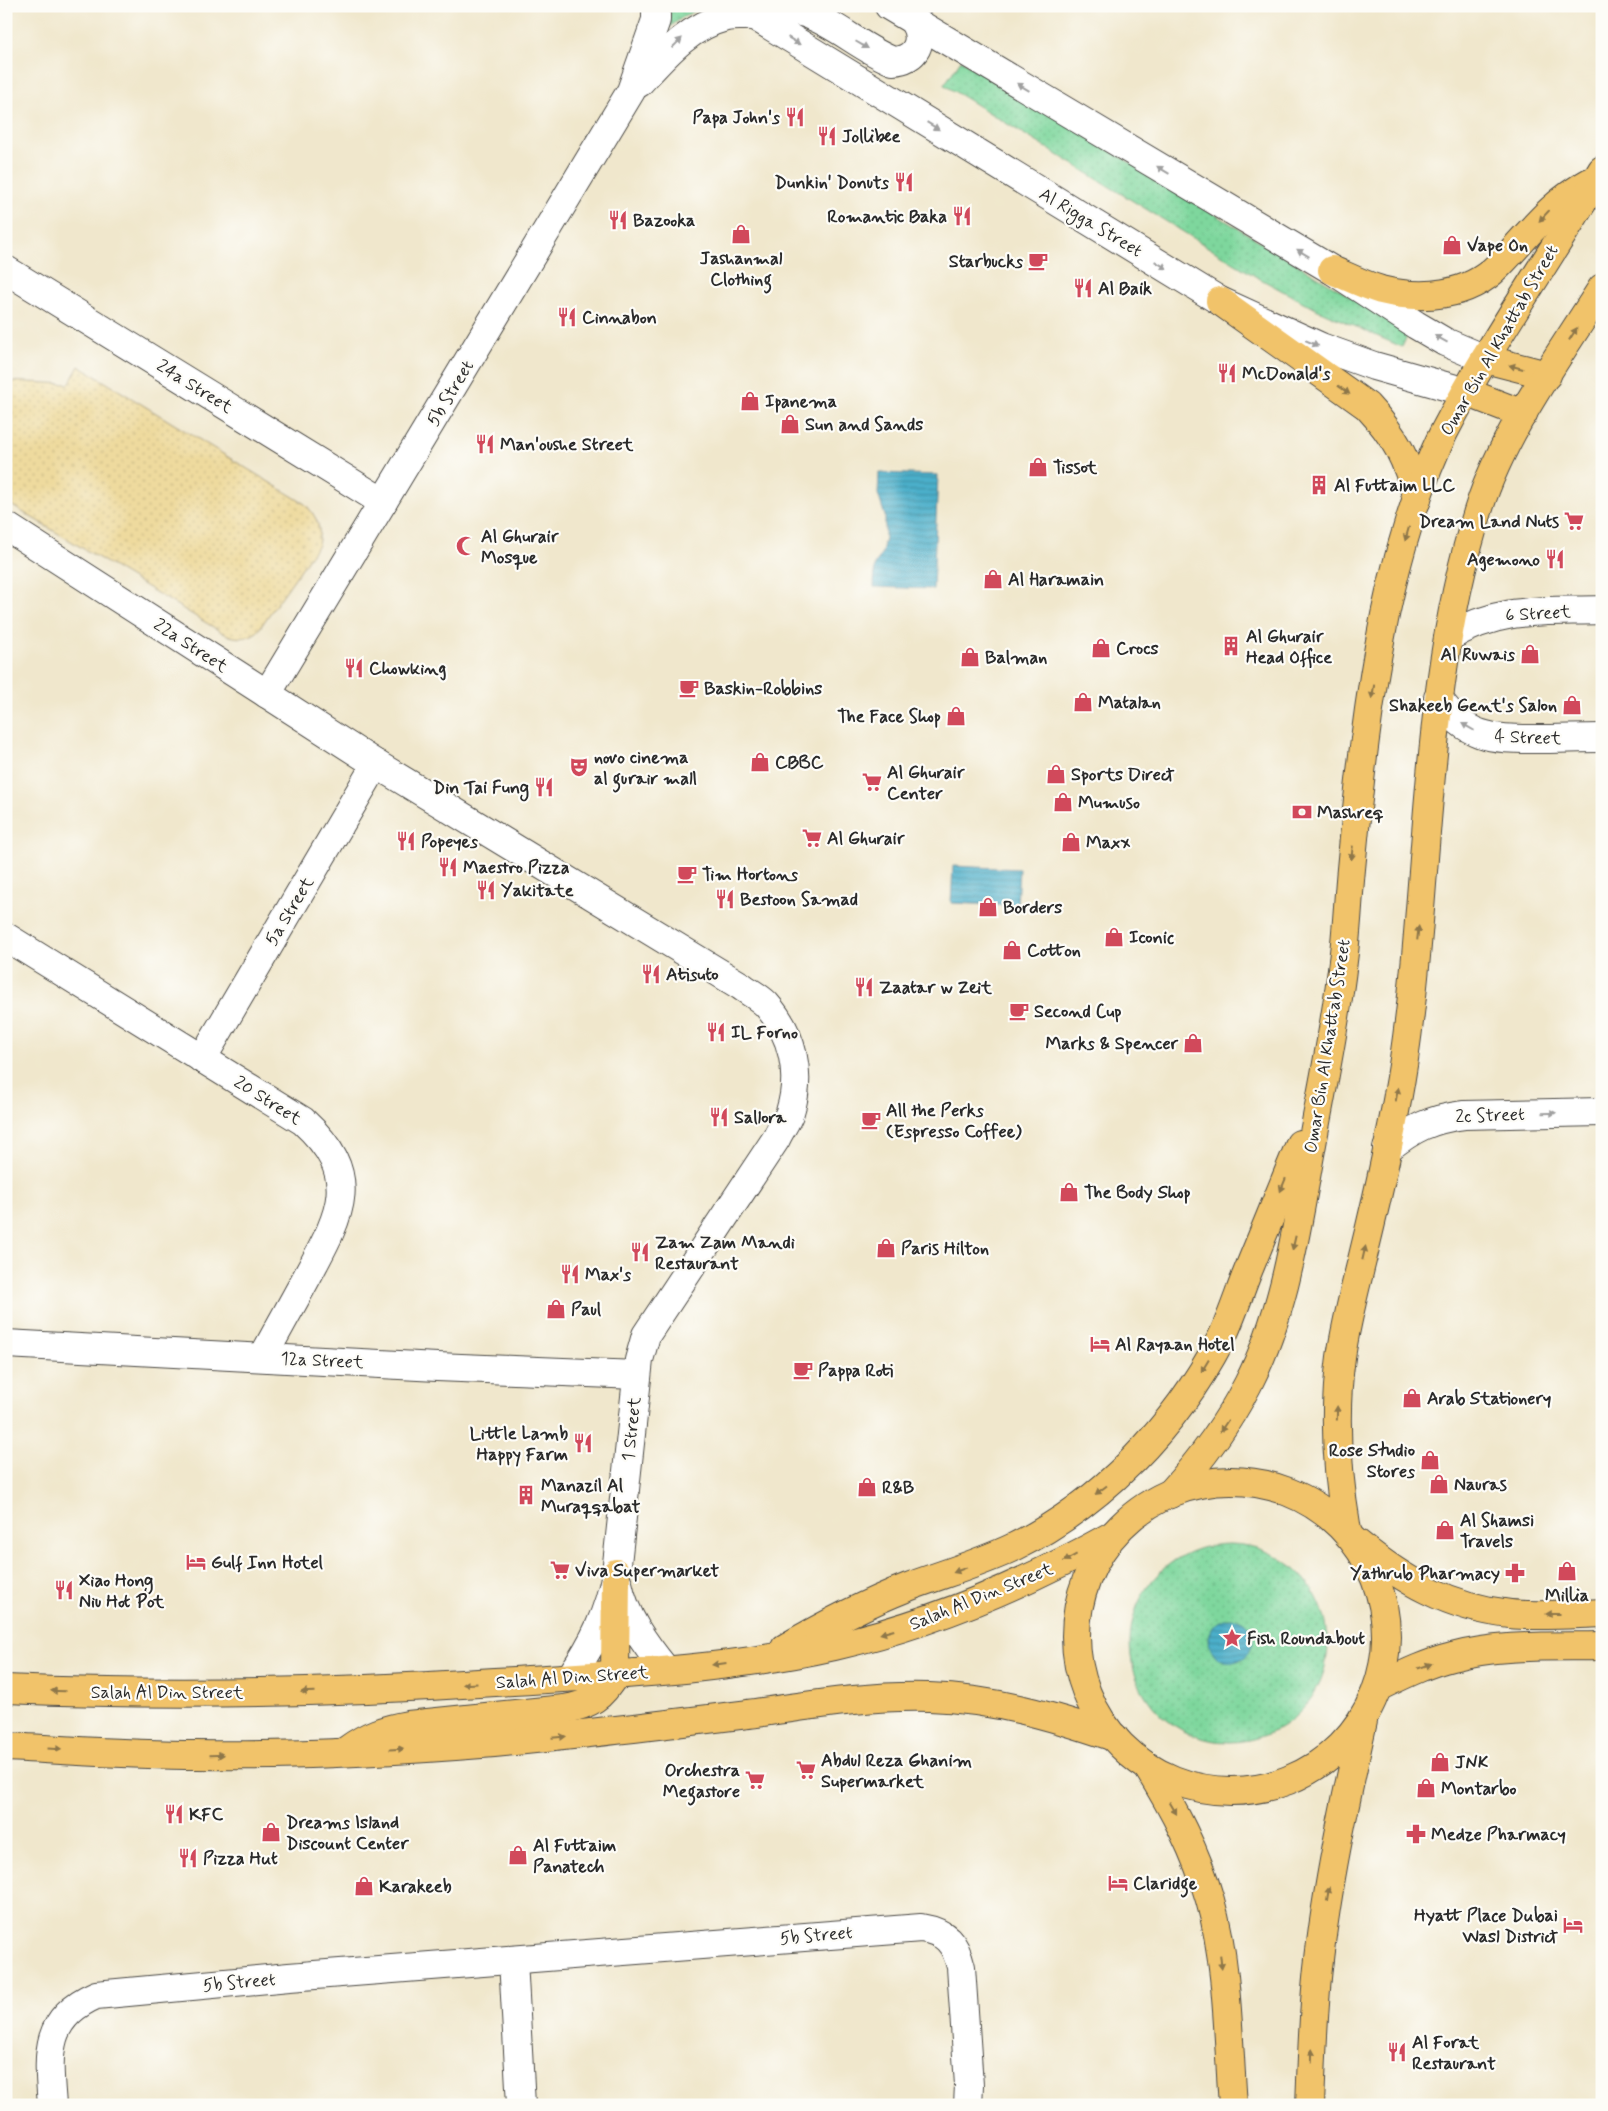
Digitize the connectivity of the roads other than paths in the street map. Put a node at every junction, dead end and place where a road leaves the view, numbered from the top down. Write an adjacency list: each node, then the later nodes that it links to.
1 (656, 6): 5 (street, 5b Street)
2 (889, 6): 4 (street)
3 (745, 11): 4 (street, 5b Street, one-way to 4); 5 (street, 5b Street, one-way to 3); 10 (street, Al Rigga Street, one-way to 10)
4 (914, 22): 8 (street, one-way to 4)
5 (631, 91): 16 (street, 5b Street)
6 (1600, 174): 8 (main road, one-way to 8); 11 (main road, Omar Bin Al Khattab Street)
7 (6, 270): 16 (street, 24a Street)
8 (1332, 270): 11 (street, one-way to 8)
9 (1602, 288): 12 (main road, one-way to 9)
10 (1220, 301): 13 (street, Al Rigga Street, one-way to 13); 15 (main road, one-way to 15)
11 (1485, 359): 12 (main road, one-way to 11); 13 (main road, Omar Bin Al Khattab Street)
12 (1547, 375): 14 (main road)
13 (1466, 392): 14 (main road); 15 (main road, Omar Bin Al Khattab Street)
14 (1523, 414): 19 (main road)
15 (1417, 500): 26 (main road, Omar Bin Al Khattab Street, one-way to 26)
16 (383, 502): 20 (street, 5b Street)
17 (6, 526): 20 (street, 22a Street)
18 (1602, 610): 19 (street, 6 Street)
19 (1449, 637): 21 (main road)
20 (267, 694): 23 (street, 22a Street)
21 (1438, 698): 22 (street, 4 Street, one-way to 21); 28 (main road, one-way to 21)
22 (1602, 738)
23 (376, 764): 25 (street, 5a Street); 31 (street, 1 Street)
24 (6, 938): 25 (street, 20 Street)
25 (202, 1059): 30 (street, 20 Street)
26 (1321, 1092): 32 (main road, Omar Bin Al Khattab Street, one-way to 32); 38 (main road, one-way to 38)
27 (1602, 1112): 28 (street, 2c Street, one-way to 27)
28 (1387, 1149): 34 (main road, one-way to 28)
29 (6, 1344): 30 (street, 12a Street)
30 (263, 1357): 31 (street, 12a Street)
31 (637, 1375): 35 (street, 1 Street)
32 (1170, 1494): 33 (main road); 34 (main road)
33 (1113, 1535): 38 (main road, Salah Al Din Street, one-way to 38); 45 (main road)
34 (1352, 1537): 36 (main road, one-way to 34); 42 (main road)
35 (616, 1573): 39 (street, 1 Street); 40 (main road); 41 (street, 1 Street)
36 (1602, 1613)
37 (1602, 1646): 42 (main road, one-way to 37)
38 (768, 1658): 39 (main road, Salah Al Din Street, one-way to 39)
39 (666, 1670): 40 (main road, Salah Al Din Street)
40 (615, 1674): 41 (main road, Salah Al Din Street); 47 (main road)
41 (571, 1676): 43 (main road, Salah Al Din Street, one-way to 43)
42 (1380, 1686): 44 (main road)
43 (6, 1690)
44 (1364, 1720): 48 (main road); 54 (main road, one-way to 44)
45 (1114, 1737): 47 (main road, one-way to 45); 48 (main road)
46 (6, 1747): 47 (main road, one-way to 47)
47 (344, 1752)
48 (1147, 1766): 53 (main road, one-way to 53)
49 (513, 1960): 50 (street, 5b Street); 51 (street); 52 (street, 5b Street)
50 (52, 2105)
51 (521, 2105)
52 (968, 2105)
53 (1233, 2105)
54 (1310, 2105)

